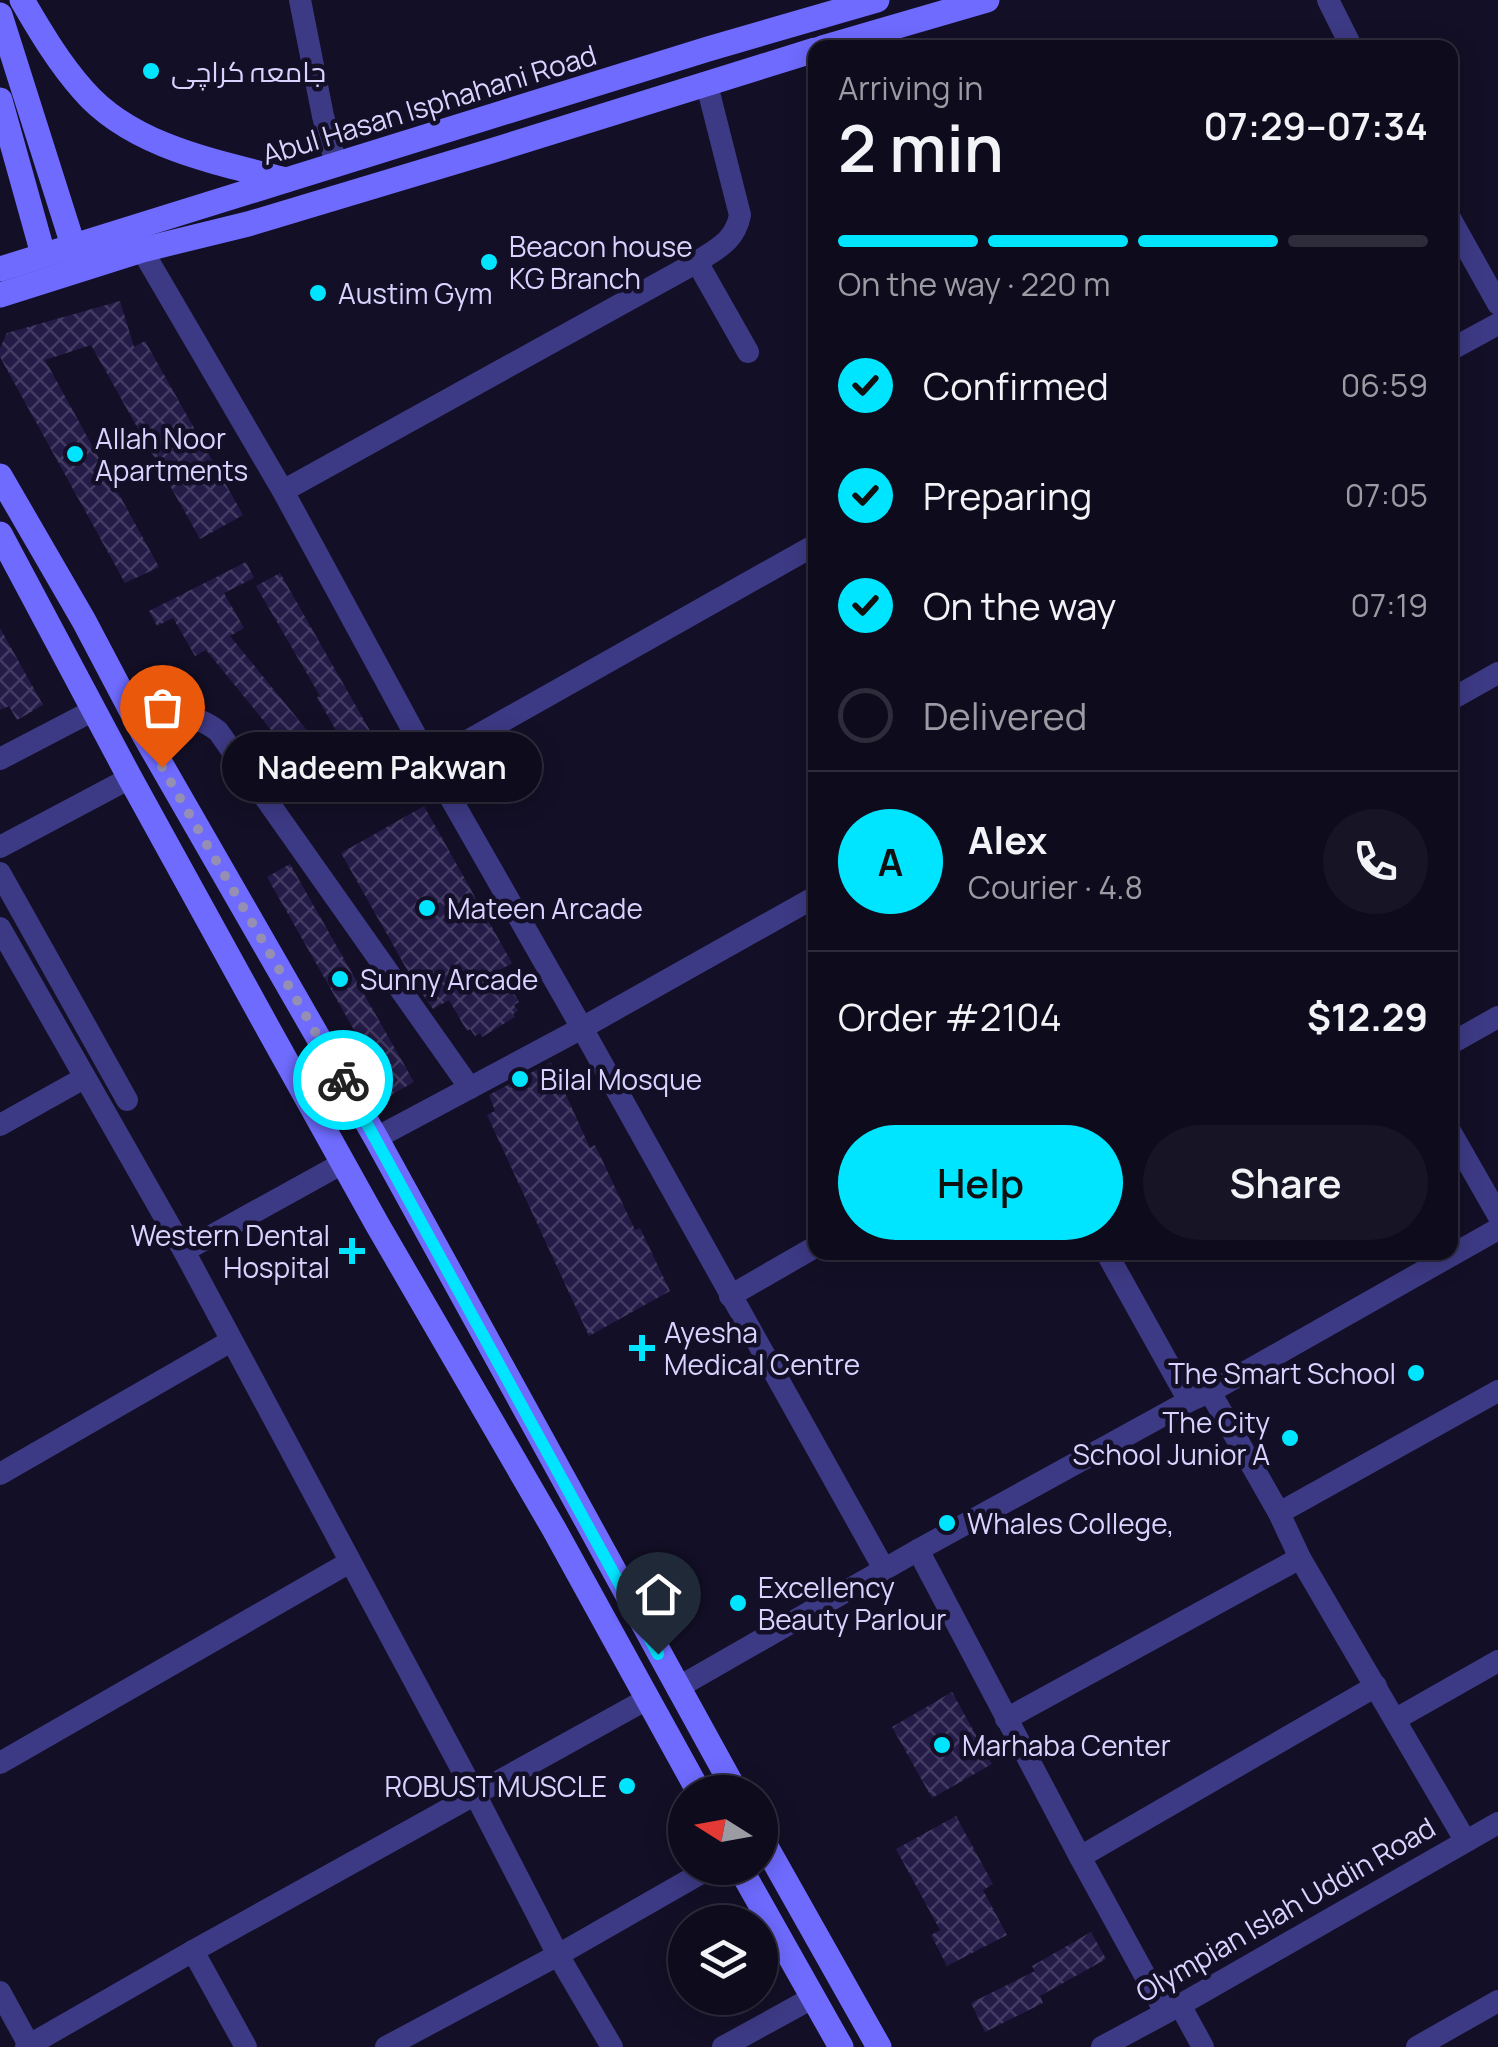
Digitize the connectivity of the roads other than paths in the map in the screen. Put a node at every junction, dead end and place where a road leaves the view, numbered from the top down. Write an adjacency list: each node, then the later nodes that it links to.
1 (22, 0): 13 (main road)
2 (300, 0): 12 (street)
3 (877, 0): 12 (main road, Abul Hasan Isphahani Road)
4 (987, 0): 7 (main road)
5 (1328, 0): 8 (street)
6 (0, 14): 15 (main road)
7 (851, 40)
8 (1348, 40)
9 (808, 53): 10 (main road)
10 (707, 84): 16 (main road); 18 (street)
11 (0, 100): 17 (main road)
12 (336, 164): 13 (main road, Abul Hasan Isphahani Road)
13 (286, 180): 15 (main road, Abul Hasan Isphahani Road)
14 (1458, 232): 21 (street)
15 (73, 245): 17 (main road, Abul Hasan Isphahani Road)
16 (142, 250): 20 (main road); 26 (street)
17 (43, 254): 19 (main road, Abul Hasan Isphahani Road)
18 (697, 262): 24 (street); 26 (street)
19 (0, 268)
20 (0, 295)
21 (1498, 304)
22 (1498, 324): 23 (street)
23 (1458, 346)
24 (748, 352)
25 (0, 476): 32 (main road)
26 (283, 491): 34 (street)
27 (0, 534): 31 (main road)
28 (808, 549): 34 (street)
29 (1498, 673): 30 (street)
30 (1458, 696)
31 (94, 710): 33 (street); 35 (main road)
32 (143, 734): 44 (street); 47 (main road)
33 (0, 759)
34 (430, 762): 41 (street)
35 (130, 778): 36 (street); 49 (main road)
36 (0, 847)
37 (0, 873): 45 (street)
38 (808, 901): 41 (street)
39 (0, 928): 43 (street)
40 (1498, 1017): 42 (street)
41 (582, 1028): 44 (street); 57 (street)
42 (1458, 1040)
43 (84, 1078): 46 (street); 53 (street)
44 (470, 1088): 47 (street)
45 (127, 1100)
46 (0, 1124)
47 (376, 1138): 69 (main road)
48 (1458, 1146): 50 (street)
49 (343, 1162): 53 (street); 70 (main road)
50 (1498, 1215)
51 (1498, 1230): 54 (street)
52 (808, 1251): 57 (street)
53 (184, 1252): 58 (street)
54 (1458, 1252)
55 (1111, 1260): 60 (street)
56 (1444, 1260): 60 (street)
57 (730, 1296): 66 (street)
58 (230, 1341): 61 (street); 65 (street)
59 (1498, 1391): 62 (street)
60 (1200, 1396): 62 (street); 63 (street)
61 (0, 1474)
62 (1280, 1512): 64 (street)
63 (918, 1550): 66 (street); 71 (street)
64 (1300, 1558): 68 (street); 71 (street)
65 (350, 1562): 73 (street); 76 (street)
66 (884, 1570): 69 (street)
67 (1498, 1661): 72 (street)
68 (1376, 1686): 72 (street); 79 (street)
69 (677, 1688): 75 (main road)
70 (647, 1699): 74 (main road); 76 (street)
71 (1006, 1718): 79 (street)
72 (1396, 1719): 78 (street)
73 (0, 1764)
74 (689, 1775)
75 (726, 1775)
76 (475, 1794): 83 (street); 84 (street)
77 (1496, 1828): 78 (street, Olympian Islah Uddin Road)
78 (1466, 1840): 88 (street, Olympian Islah Uddin Road)
79 (1080, 1857): 88 (street)
80 (778, 1868): 95 (main road)
81 (680, 1885): 84 (street)
82 (750, 1885): 86 (main road)
83 (193, 1951): 89 (street); 90 (street)
84 (558, 1954): 91 (street); 92 (street)
85 (0, 1992): 89 (street)
86 (814, 1997): 93 (street); 94 (main road)
87 (1498, 2001): 98 (street)
88 (1172, 2009): 96 (street, Olympian Islah Uddin Road); 97 (street)
89 (28, 2046)
90 (246, 2047)
91 (386, 2047)
92 (612, 2047)
93 (724, 2047)
94 (841, 2047)
95 (879, 2047)
96 (1102, 2047)
97 (1203, 2047)
98 (1417, 2047)

